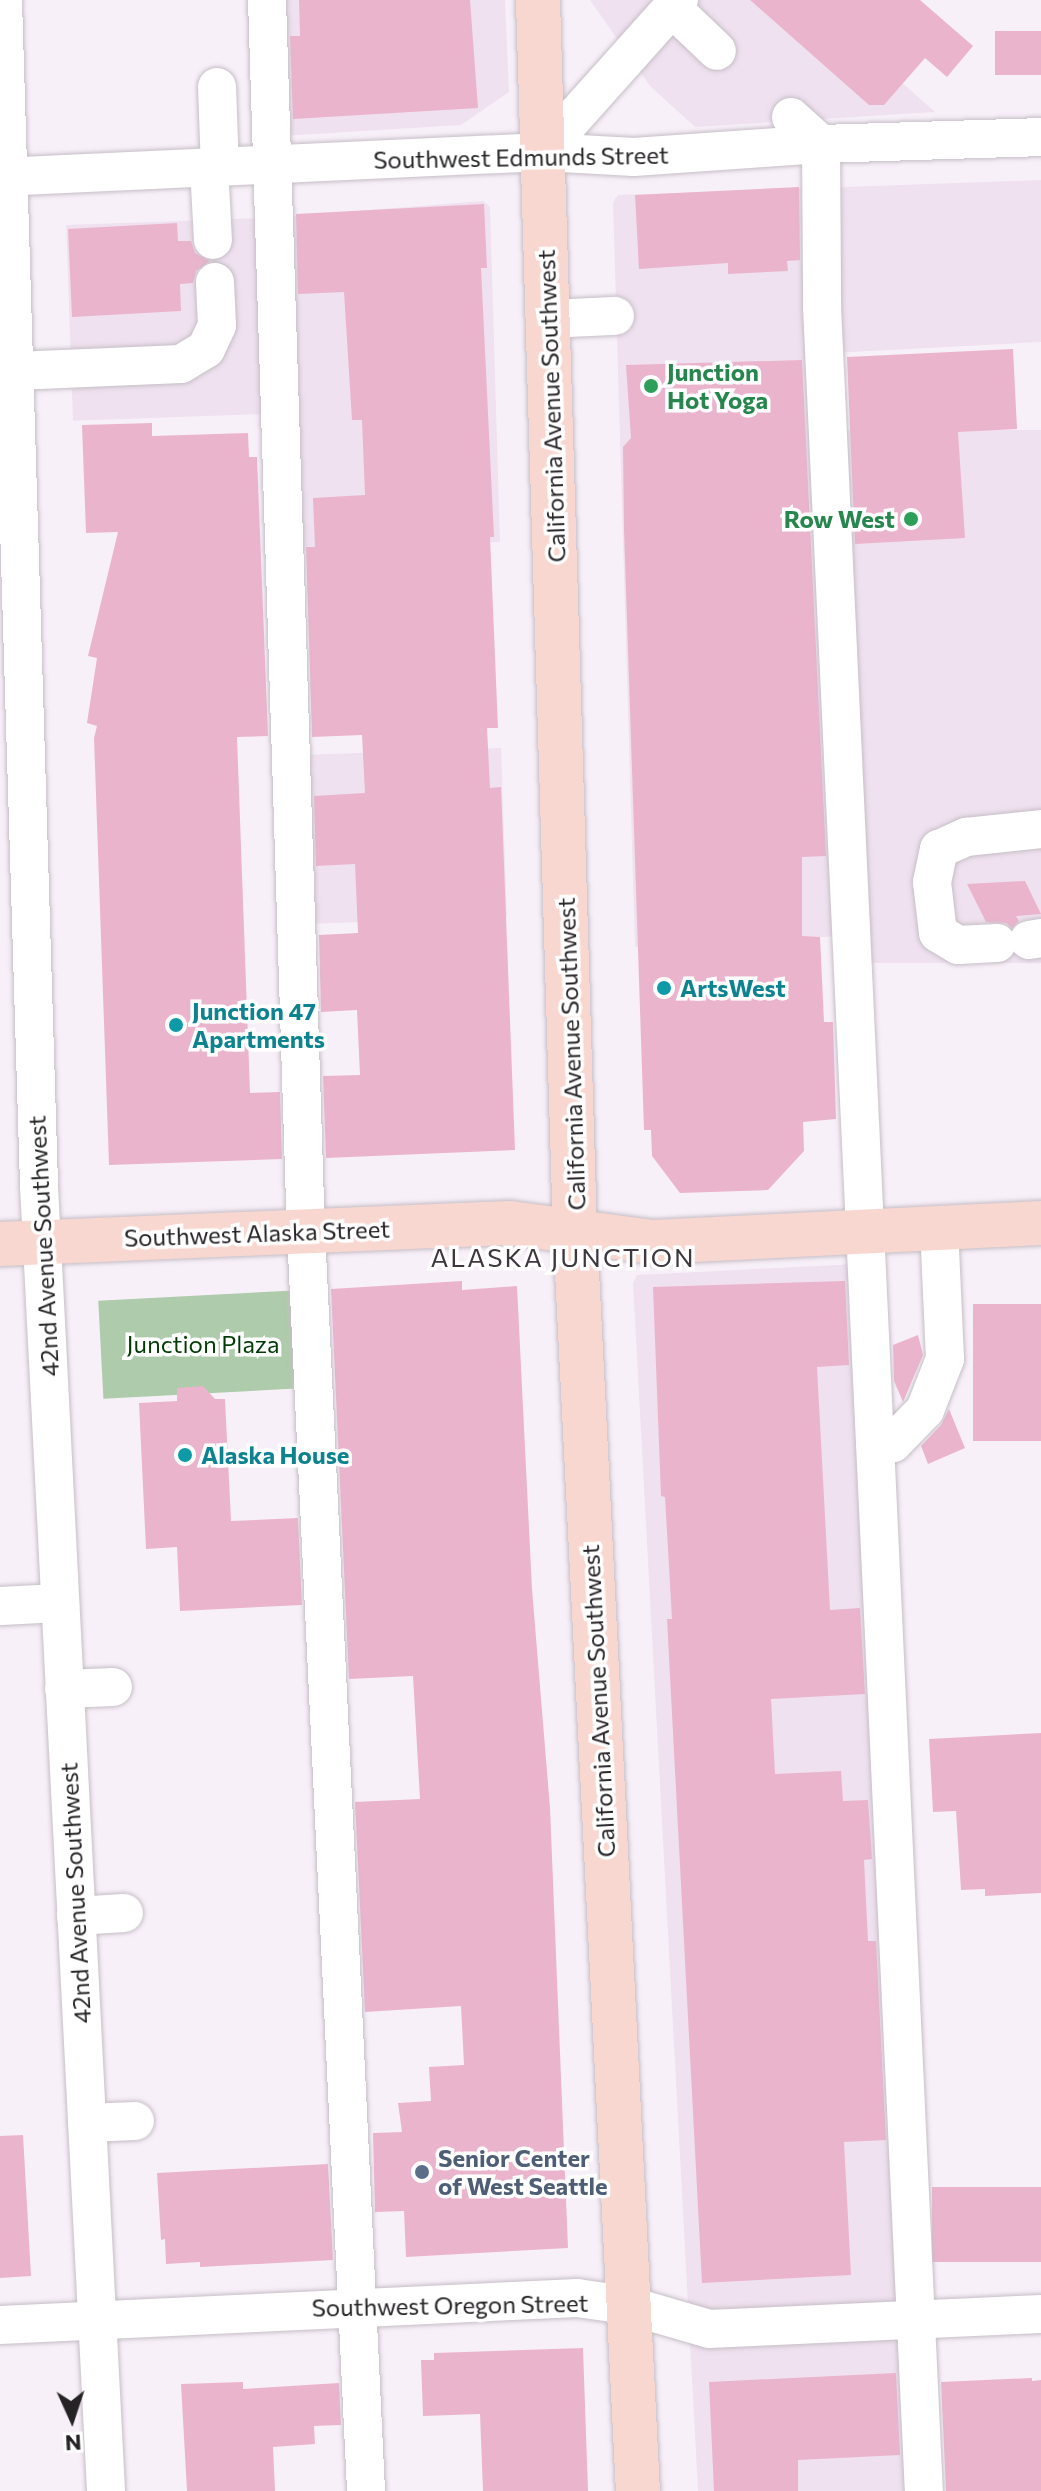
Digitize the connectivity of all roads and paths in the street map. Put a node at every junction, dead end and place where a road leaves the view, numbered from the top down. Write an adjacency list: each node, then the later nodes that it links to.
1 (3, 0): 13 (street, 42nd Avenue Southwest)
2 (267, 0): 11 (street)
3 (538, 0): 10 (main road, California Avenue Southwest)
4 (675, 4): 5 (street); 10 (street)
5 (717, 51)
6 (217, 87): 12 (street)
7 (791, 117): 9 (street)
8 (1041, 137): 9 (street, Southwest Edmunds Street)
9 (821, 144): 10 (street, Southwest Edmunds Street); 25 (street)
10 (543, 152): 11 (street, Southwest Edmunds Street); 17 (main road, California Avenue Southwest)
11 (273, 165): 12 (street, Southwest Edmunds Street); 24 (street)
12 (214, 167): 13 (street, Southwest Edmunds Street); 14 (street)
13 (5, 176): 18 (street, 42nd Avenue Southwest)
14 (213, 240)
15 (215, 282): 18 (street)
16 (615, 316): 17 (street)
17 (548, 319): 23 (main road, California Avenue Southwest)
18 (15, 371): 26 (street, 42nd Avenue Southwest)
19 (1041, 829): 20 (street)
20 (1022, 941)
21 (1041, 1223): 22 (main road, Southwest Alaska Street)
22 (939, 1228): 25 (main road, Southwest Alaska Street); 27 (street)
23 (575, 1231): 24 (main road, Southwest Alaska Street); 25 (main road, Southwest Alaska Street); 36 (main road, California Avenue Southwest)
24 (306, 1232): 26 (main road, Southwest Alaska Street); 37 (street)
25 (867, 1232): 27 (street)
26 (21, 1243): 28 (street, 42nd Avenue Southwest)
27 (876, 1444): 40 (street)
28 (60, 1603): 29 (street); 31 (street, 42nd Avenue Southwest)
29 (0, 1606)
30 (113, 1687): 31 (street)
31 (64, 1689): 33 (street, 42nd Avenue Southwest)
32 (124, 1913): 33 (street)
33 (76, 1916): 35 (street, 42nd Avenue Southwest)
34 (135, 2121): 35 (street)
35 (87, 2123): 39 (street, 42nd Avenue Southwest)
36 (627, 2305): 37 (street, Southwest Oregon Street); 40 (street, Southwest Oregon Street); 44 (main road, California Avenue Southwest)
37 (355, 2306): 39 (street, Southwest Oregon Street); 43 (street)
38 (1041, 2314): 40 (street, Southwest Oregon Street)
39 (97, 2320): 41 (street, Southwest Oregon Street); 42 (street, 42nd Avenue Southwest)
40 (916, 2320): 45 (street)
41 (0, 2325)
42 (106, 2491)
43 (366, 2491)
44 (638, 2491)
45 (924, 2491)

